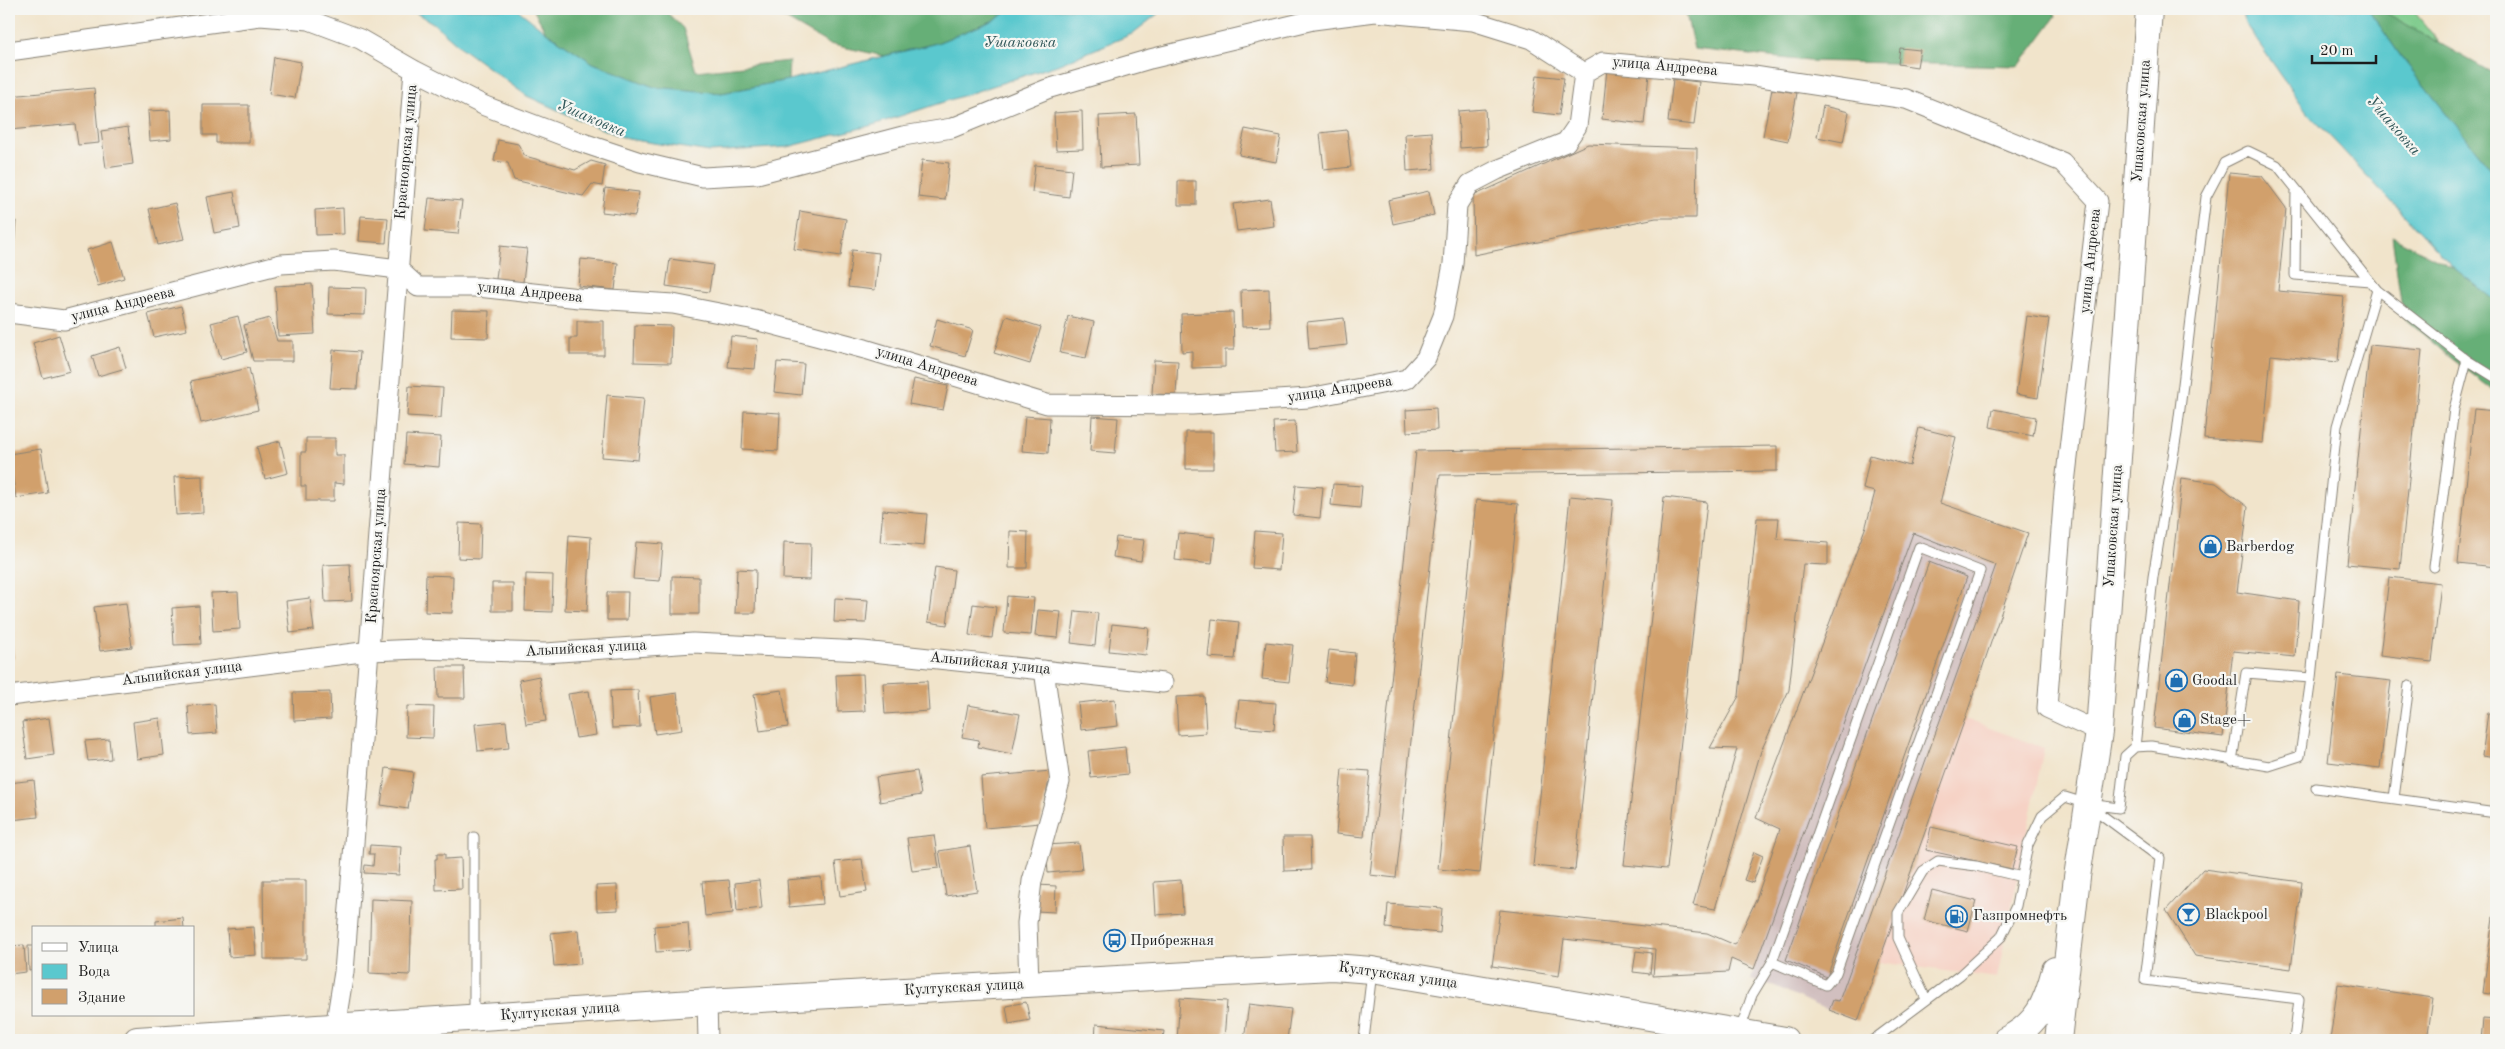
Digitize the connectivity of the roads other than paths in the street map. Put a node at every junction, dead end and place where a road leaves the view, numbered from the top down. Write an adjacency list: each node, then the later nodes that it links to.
1 (2150, 9): 19 (main road, Ушаковская улица)
2 (9, 51): 3 (street)
3 (414, 70): 4 (street); 6 (street, Красноярская улица)
4 (1584, 73): 6 (street, улица Андреева); 19 (street, улица Андреева)
5 (2296, 189): 7 (lane); 7 (lane); 20 (lane)
6 (398, 269): 9 (street, улица Андреева); 13 (street, Красноярская улица)
7 (2370, 281): 8 (lane)
8 (2377, 290): 10 (lane); 15 (lane)
9 (9, 313)
10 (2467, 360): 11 (lane); 12 (lane)
11 (2496, 378)
12 (2434, 567)
13 (370, 651): 14 (street, Альпийская улица); 18 (street, Альпийская улица); 36 (street, Красноярская улица)
14 (1044, 670): 16 (street, Альпийская улица); 31 (street)
15 (2310, 678): 21 (lane); 21 (lane)
16 (1164, 683)
17 (2409, 685): 23 (lane)
18 (9, 696)
19 (2099, 732): 24 (main road, Ушаковская улица)
20 (2136, 747): 21 (lane); 24 (lane)
21 (2232, 761)
22 (2316, 788): 23 (lane)
23 (2394, 798): 25 (lane)
24 (2088, 804): 27 (lane); 28 (main road, Ушаковская улица); 44 (lane)
25 (2496, 813)
26 (474, 837): 34 (lane)
27 (2022, 877): 32 (lane); 32 (lane)
28 (2077, 878): 42 (main road); 43 (main road, Ушаковская улица)
29 (1772, 962): 29 (lane); 35 (lane)
30 (1372, 970): 31 (main road, Култукская улица); 35 (main road, Култукская улица); 39 (lane)
31 (1029, 984): 33 (main road, Култукская улица)
32 (1926, 999): 41 (lane)
33 (707, 1002): 34 (main road, Култукская улица); 38 (street)
34 (474, 1018): 36 (main road, Култукская улица)
35 (1740, 1032): 40 (main road, Култукская улица)
36 (334, 1034): 37 (main road, Култукская улица)
37 (138, 1040)
38 (708, 1040)
39 (1364, 1040)
40 (1785, 1040)
41 (1873, 1040)
42 (2006, 1040)
43 (2058, 1040)
44 (2294, 1040)

